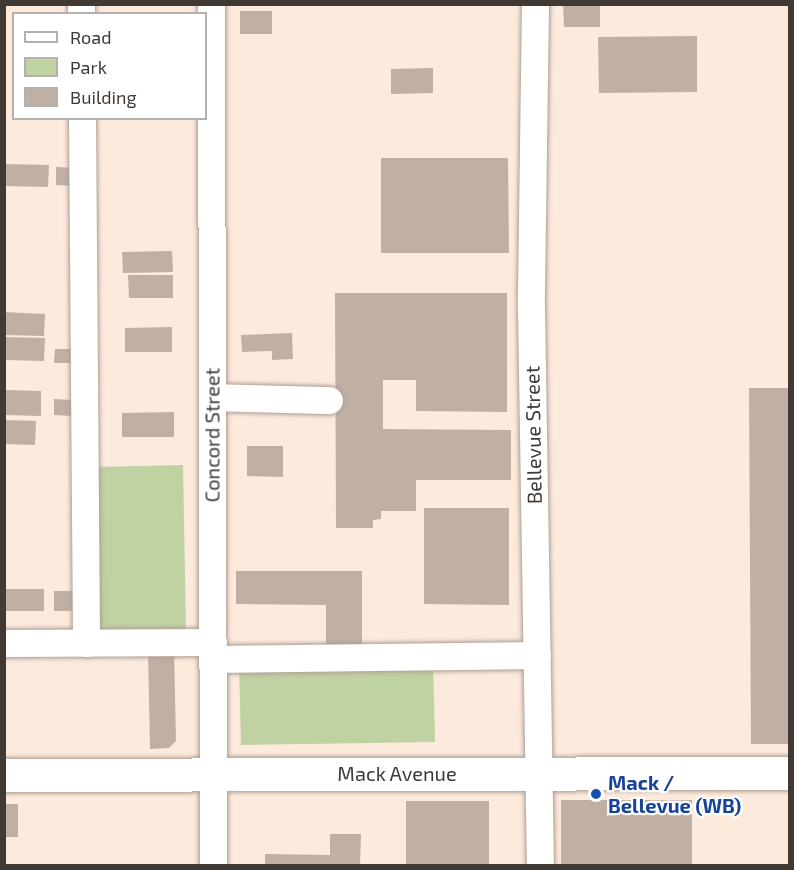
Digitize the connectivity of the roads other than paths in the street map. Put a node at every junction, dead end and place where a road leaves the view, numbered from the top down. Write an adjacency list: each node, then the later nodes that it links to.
1 (212, 4): 4 (street, Concord Street)
2 (535, 4): 9 (street, Bellevue Street)
3 (82, 120): 7 (street)
4 (212, 397): 5 (street); 8 (street, Concord Street)
5 (329, 400)
6 (4, 643): 7 (street)
7 (86, 643): 8 (street)
8 (212, 651): 9 (street); 11 (street, Concord Street)
9 (537, 655): 10 (street, Bellevue Street)
10 (539, 772): 11 (main road, Mack Avenue); 12 (main road, Mack Avenue); 15 (street, Bellevue Street)
11 (213, 773): 13 (main road, Mack Avenue); 14 (street, Concord Street)
12 (789, 773)
13 (4, 775)
14 (213, 866)
15 (540, 866)

